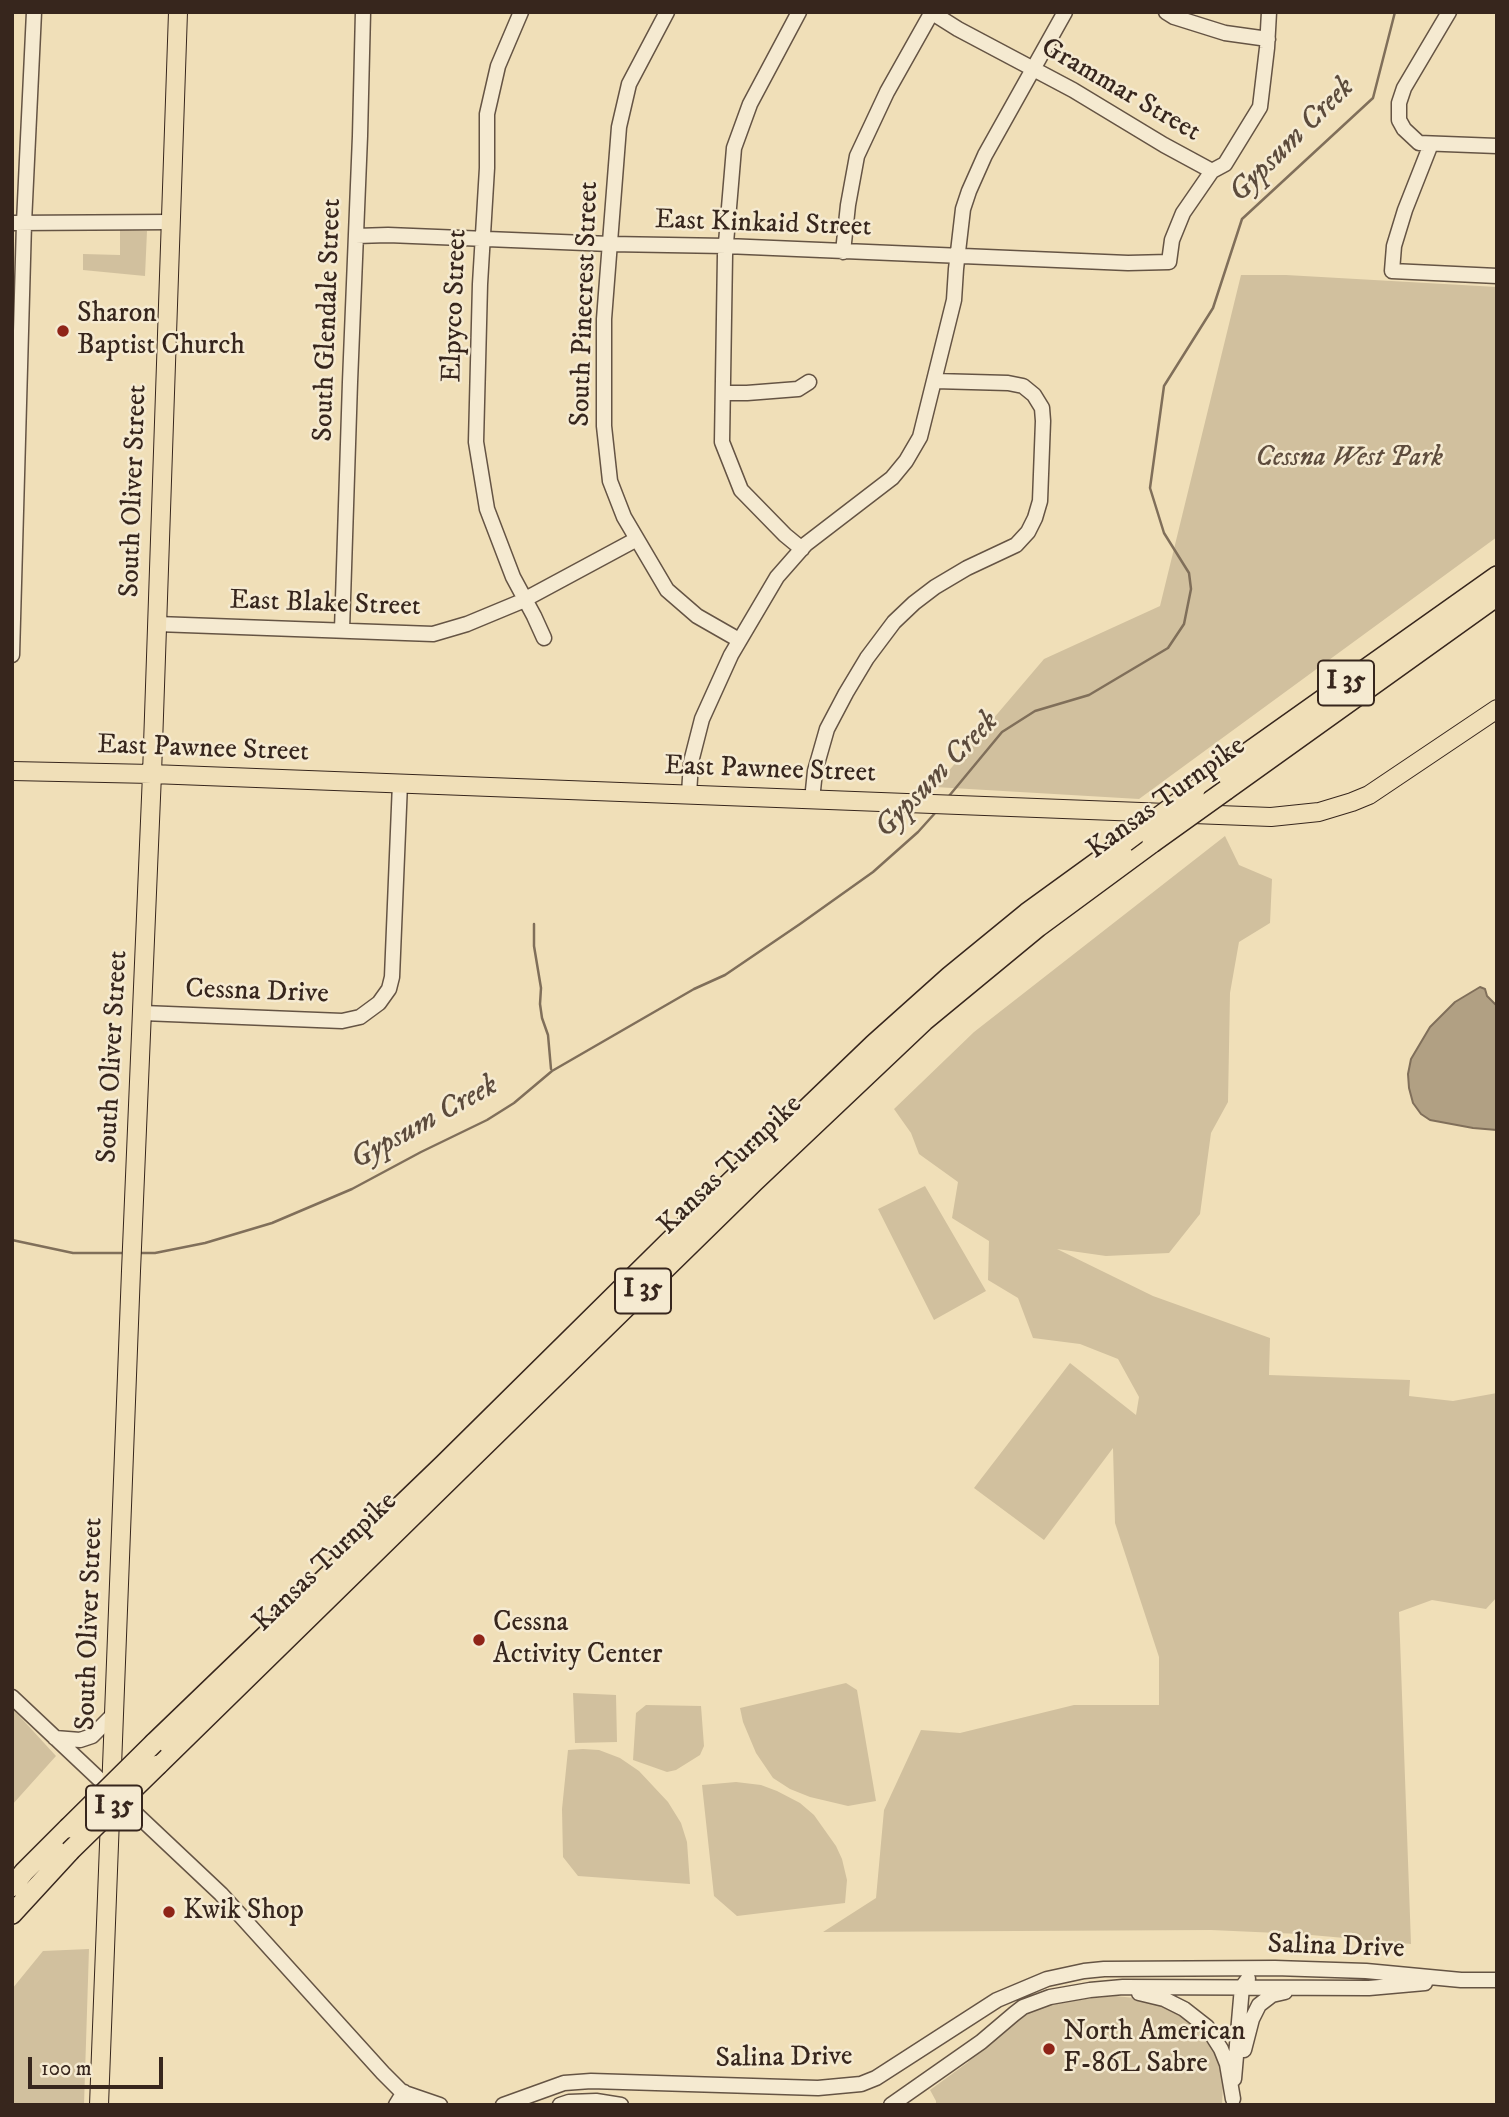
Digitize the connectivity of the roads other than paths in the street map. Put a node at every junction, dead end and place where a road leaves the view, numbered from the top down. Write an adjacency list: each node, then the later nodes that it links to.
1 (34, 12): 18 (street)
2 (178, 12): 17 (main road, South Oliver Street)
3 (363, 12): 19 (street, South Glendale Street)
4 (521, 12): 20 (street, Elpyco Street)
5 (667, 12): 21 (street, South Pinecrest Street)
6 (799, 12): 22 (street)
7 (932, 12): 13 (street, Grammar Street); 23 (street)
8 (1065, 12): 13 (street)
9 (1166, 12): 12 (street)
10 (1269, 12): 12 (street)
11 (1449, 12): 14 (street)
12 (1268, 39): 16 (street)
13 (1034, 70): 16 (street, Grammar Street); 24 (street)
14 (1431, 144): 15 (street); 25 (street)
15 (1497, 146)
16 (1212, 171): 24 (street, East Kinkaid Street)
17 (170, 222): 18 (street); 34 (main road, South Oliver Street)
18 (18, 223): 38 (street)
19 (356, 236): 20 (street, East Kinkaid Street); 35 (street, South Glendale Street)
20 (482, 239): 21 (street, East Kinkaid Street); 33 (street, Elpyco Street)
21 (610, 244): 22 (street, East Kinkaid Street); 29 (street, South Pinecrest Street)
22 (726, 246): 23 (street, East Kinkaid Street); 28 (street)
23 (843, 252): 24 (street, East Kinkaid Street)
24 (957, 256): 26 (street)
25 (1497, 276)
26 (935, 381): 30 (street); 44 (street)
27 (809, 382): 28 (street)
28 (724, 393): 30 (street)
29 (637, 539): 33 (street, East Blake Street); 37 (street, South Pinecrest Street)
30 (802, 549): 37 (street)
31 (1497, 576): 50 (highway, Kansas Turnpike / I 35, bridge)
32 (1497, 596): 51 (highway, Kansas Turnpike / I 35, bridge)
33 (525, 599): 35 (street, East Blake Street); 36 (street, Elpyco Street)
34 (157, 624): 35 (street, East Blake Street); 41 (main road, South Oliver Street)
35 (342, 630)
36 (544, 638)
37 (739, 640): 43 (street)
38 (12, 654)
39 (1497, 709): 44 (main road, East Pawnee Street)
40 (12, 771): 41 (main road, East Pawnee Street)
41 (152, 774): 42 (main road, East Pawnee Street); 45 (main road, South Oliver Street)
42 (400, 783): 43 (main road, East Pawnee Street); 45 (street, Cessna Drive)
43 (689, 794): 44 (main road, East Pawnee Street)
44 (812, 800)
45 (143, 1013): 47 (main road, South Oliver Street)
46 (12, 1698): 48 (street)
47 (113, 1715): 48 (street); 49 (main road, South Oliver Street)
48 (55, 1738): 49 (street)
49 (111, 1789): 59 (street); 61 (main road, South Oliver Street)
50 (12, 1887)
51 (12, 1914)
52 (1275, 1968): 53 (street, Salina Drive); 54 (street, Salina Drive); 56 (street)
53 (1208, 1969): 56 (street, Salina Drive); 64 (street, Salina Drive)
54 (1461, 1980): 55 (street, Salina Drive); 57 (street, Salina Drive)
55 (1497, 1980)
56 (1242, 1987): 57 (street, Salina Drive); 58 (street, Salina Drive); 60 (street)
57 (1306, 1987): 60 (street, Salina Drive)
58 (1110, 1989): 60 (street); 67 (street, Salina Drive)
59 (400, 2099): 62 (street); 63 (street)
60 (1233, 2102)
61 (99, 2105)
62 (415, 2105)
63 (438, 2105)
64 (503, 2105)
65 (560, 2105): 66 (street)
66 (621, 2105)
67 (891, 2105)

